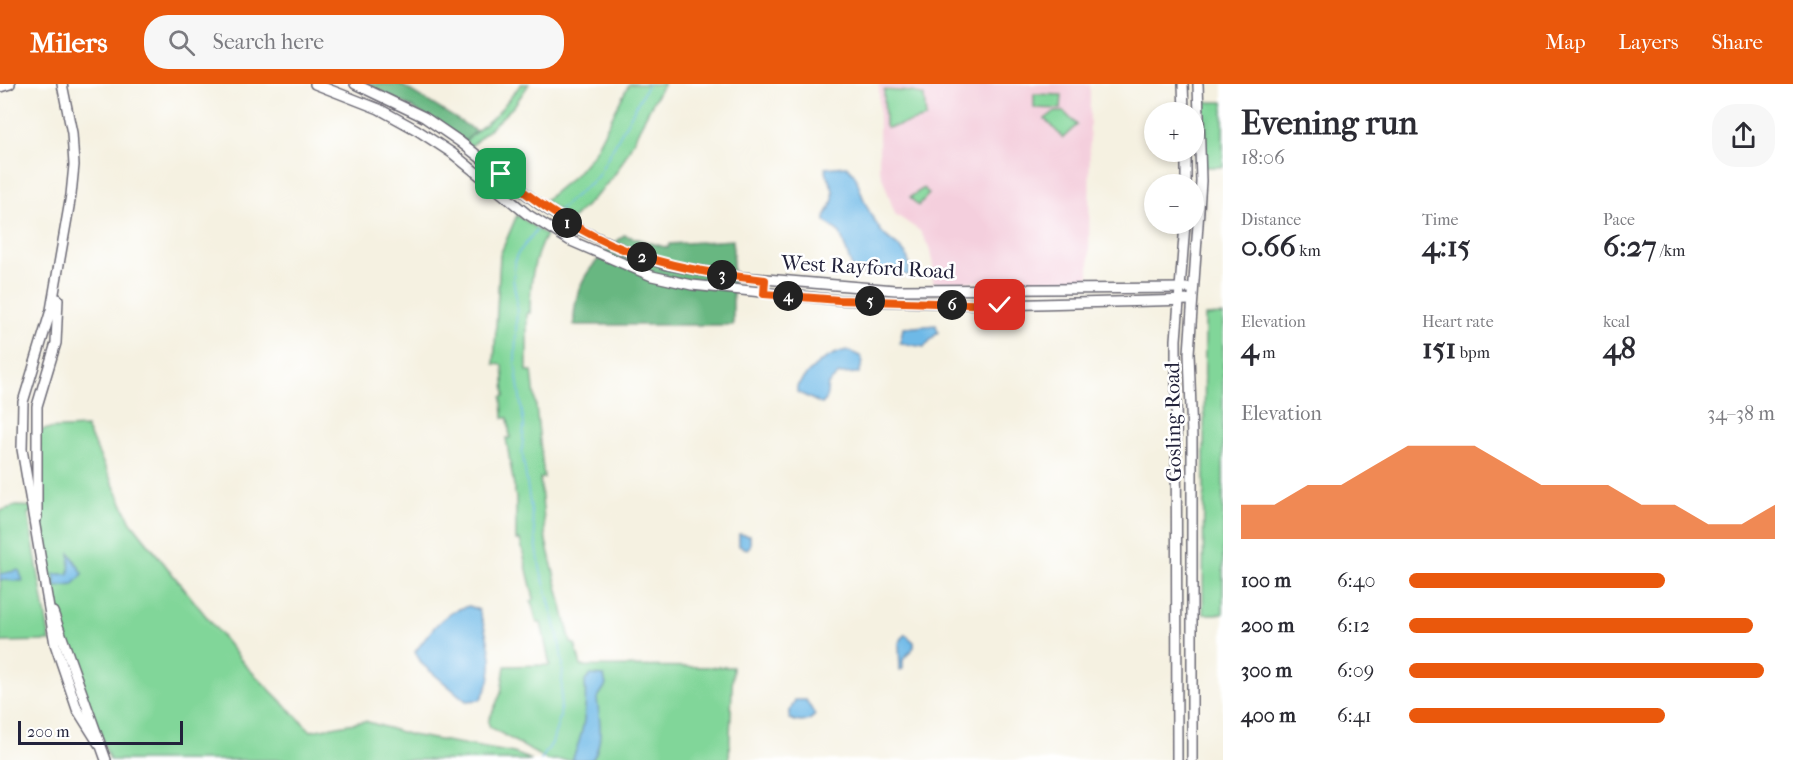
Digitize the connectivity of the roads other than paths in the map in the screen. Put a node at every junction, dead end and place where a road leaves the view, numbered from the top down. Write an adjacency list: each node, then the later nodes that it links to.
1 (10, 84): 7 (main road)
2 (62, 84): 10 (main road)
3 (315, 84): 14 (main road, West Rayford Road)
4 (355, 84): 11 (main road, West Rayford Road)
5 (1183, 84): 8 (main road)
6 (1198, 84): 13 (main road, Gosling Road)
7 (0, 87)
8 (1184, 102)
9 (1184, 234): 12 (main road, Gosling Road)
10 (58, 279): 17 (main road); 17 (main road)
11 (765, 280): 12 (main road, West Rayford Road); 14 (main road)
12 (1180, 288): 13 (main road, West Rayford Road); 16 (main road, Gosling Road)
13 (1193, 288): 15 (main road, Gosling Road)
14 (764, 294): 16 (main road, West Rayford Road)
15 (1191, 300): 16 (main road, West Rayford Road); 20 (main road, Gosling Road)
16 (1178, 301): 19 (main road, Gosling Road)
17 (38, 546): 18 (main road)
18 (106, 760)
19 (1177, 760)
20 (1192, 760)

